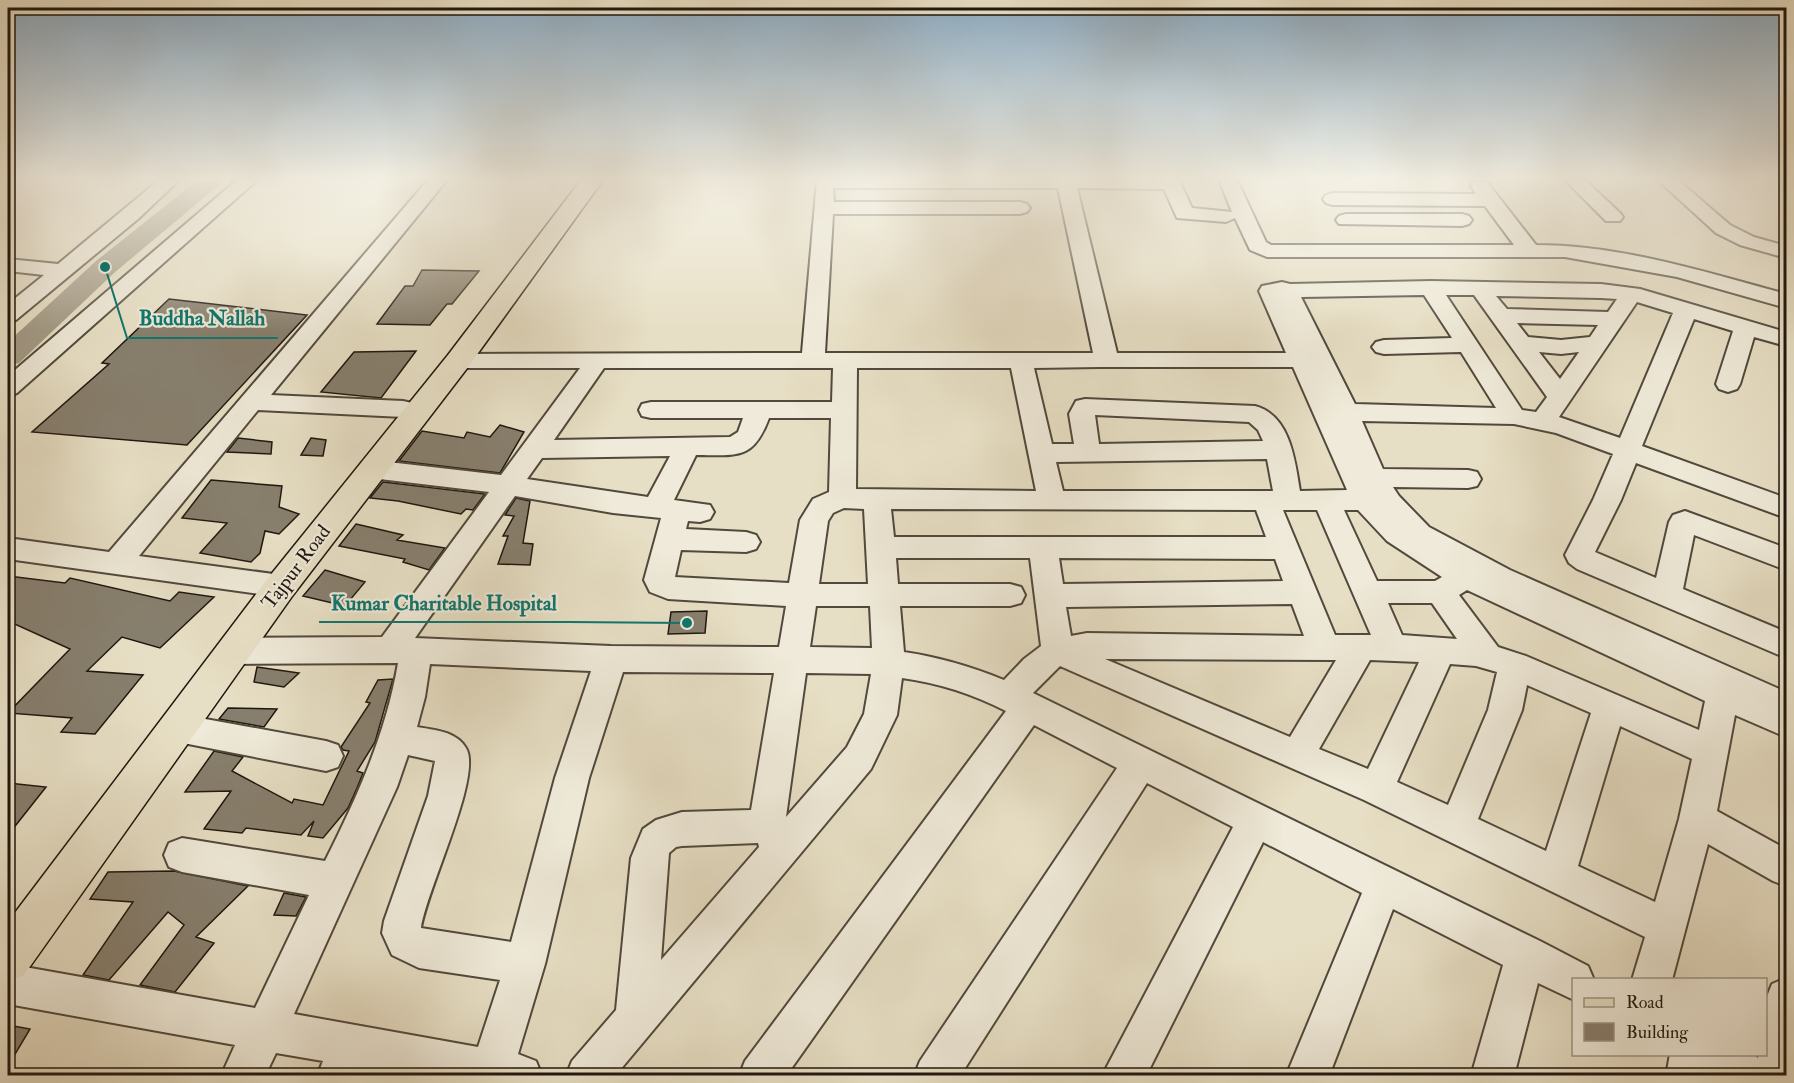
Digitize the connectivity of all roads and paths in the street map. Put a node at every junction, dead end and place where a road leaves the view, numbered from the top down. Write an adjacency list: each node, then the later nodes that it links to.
1 (110, 231): 17 (street)
2 (190, 231): 40 (street)
3 (395, 231): 42 (street)
4 (540, 231): 43 (main road, Tajpur Road)
5 (555, 231): 32 (main road, Tajpur Road)
6 (822, 231): 33 (street)
7 (1069, 231): 37 (street)
8 (1247, 231): 12 (street)
9 (1353, 231): 14 (street)
10 (1515, 231): 13 (street)
11 (1726, 231): 15 (street)
12 (1251, 233): 14 (street)
13 (1529, 250): 14 (street); 21 (street)
14 (1367, 251)
15 (1786, 252)
16 (8, 265): 17 (street)
17 (63, 270): 23 (street)
18 (1431, 288): 19 (street); 30 (street); 36 (street)
19 (1480, 289): 20 (street); 24 (street)
20 (1632, 294): 22 (street); 25 (street)
21 (1786, 301)
22 (1686, 310): 26 (street); 53 (street)
23 (8, 315)
24 (1500, 316): 25 (street); 28 (street)
25 (1614, 319): 29 (street)
26 (1745, 327): 27 (street); 39 (street)
27 (1786, 339)
28 (1519, 343): 29 (street); 41 (street)
29 (1595, 344): 41 (street)
30 (1468, 345): 31 (street); 48 (street)
31 (1384, 346)
32 (458, 361): 38 (street); 56 (main road, Tajpur Road)
33 (813, 361): 34 (street); 38 (street)
34 (845, 361): 35 (street); 46 (street)
35 (1021, 361): 37 (street); 54 (street)
36 (1311, 361): 37 (street); 47 (street)
37 (1107, 362)
38 (596, 363): 51 (street)
39 (1728, 384)
40 (8, 388)
41 (1559, 395): 49 (street)
42 (251, 402): 43 (street); 74 (street)
43 (403, 409): 75 (main road, Tajpur Road)
44 (651, 410): 45 (street)
45 (759, 410): 46 (street); 50 (street)
46 (843, 410): 60 (street)
47 (1336, 412): 48 (street); 59 (street)
48 (1514, 416): 49 (street)
49 (1543, 421): 53 (street)
50 (687, 448): 51 (street); 66 (street)
51 (532, 449): 58 (street)
52 (1278, 450): 55 (street); 55 (street); 64 (street)
53 (1626, 450): 65 (street); 79 (street)
54 (1041, 453): 55 (street); 63 (street)
55 (1088, 453)
56 (371, 469): 58 (street); 75 (main road, Tajpur Road)
57 (1468, 479): 59 (street)
58 (506, 485): 66 (street); 89 (street)
59 (1370, 489): 62 (street); 76 (street); 98 (street)
60 (843, 496): 61 (street); 81 (street)
61 (877, 500): 63 (street); 69 (street)
62 (1326, 500): 64 (street); 78 (street)
63 (1052, 501): 64 (street)
64 (1277, 501): 71 (street)
65 (1786, 504)
66 (678, 510): 67 (street)
67 (669, 539): 68 (street); 81 (street)
68 (746, 542)
69 (881, 547): 70 (street); 80 (street)
70 (1043, 548): 71 (street); 83 (street)
71 (1285, 548): 77 (street)
72 (8, 549): 74 (street)
73 (1786, 559): 79 (street)
74 (117, 562): 75 (street)
75 (272, 585): 88 (main road, Tajpur Road); 116 (main road, Tajpur Road)
76 (1453, 585): 78 (street); 93 (street); 95 (street)
77 (1302, 592): 83 (street); 85 (street)
78 (1367, 592): 86 (street)
79 (1667, 593): 84 (street)
80 (884, 594): 81 (street); 82 (street); 94 (street)
81 (802, 595): 92 (street)
82 (1010, 595)
83 (1050, 596): 90 (street)
84 (1786, 645)
85 (1324, 646): 86 (street); 90 (street)
86 (1376, 646): 87 (street); 103 (street)
87 (1442, 649): 93 (street); 106 (street)
88 (233, 651): 89 (street); 100 (main road, Tajpur Road)
89 (403, 651): 91 (street); 101 (street)
90 (1057, 651): 96 (street); 103 (street)
91 (611, 659): 92 (street); 120 (street)
92 (792, 660): 94 (street); 110 (street)
93 (1501, 660): 97 (street); 109 (street)
94 (889, 662): 96 (street); 110 (street)
95 (1723, 694): 99 (street); 102 (street)
96 (1019, 702): 105 (street); 133 (street)
97 (1610, 706): 102 (street); 113 (street)
98 (1786, 707)
99 (1786, 723)
100 (178, 728): 104 (street); 119 (main road, Tajpur Road)
101 (397, 739): 114 (street); 120 (street)
102 (1711, 751): 107 (street)
103 (1297, 755): 106 (street)
104 (326, 756)
105 (1140, 763): 108 (street); 134 (street)
106 (1376, 789): 109 (street)
107 (1697, 819): 112 (street); 117 (street)
108 (1255, 820): 115 (street); 135 (street)
109 (1456, 828): 113 (street)
110 (774, 839): 125 (street); 125 (street)
111 (182, 855): 114 (street)
112 (1786, 868)
113 (1557, 875): 117 (street)
114 (335, 881): 126 (street)
115 (1383, 884): 118 (street); 136 (street)
116 (8, 924)
117 (1668, 928): 121 (street)
118 (1526, 955): 122 (street); 137 (street)
119 (8, 959)
120 (525, 964): 130 (street)
121 (1653, 978)
122 (1572, 979)
123 (8, 984): 126 (street)
124 (1786, 998): 140 (street)
125 (636, 1019): 132 (street)
126 (266, 1030): 129 (street); 131 (street)
127 (1690, 1056): 138 (street)
128 (1715, 1056): 139 (street)
129 (346, 1060): 130 (street)
130 (506, 1073)
131 (242, 1076)
132 (587, 1076)
133 (760, 1076)
134 (935, 1076)
135 (1123, 1076)
136 (1307, 1076)
137 (1492, 1076)
138 (1687, 1076)
139 (1747, 1076)
140 (1777, 1076)

